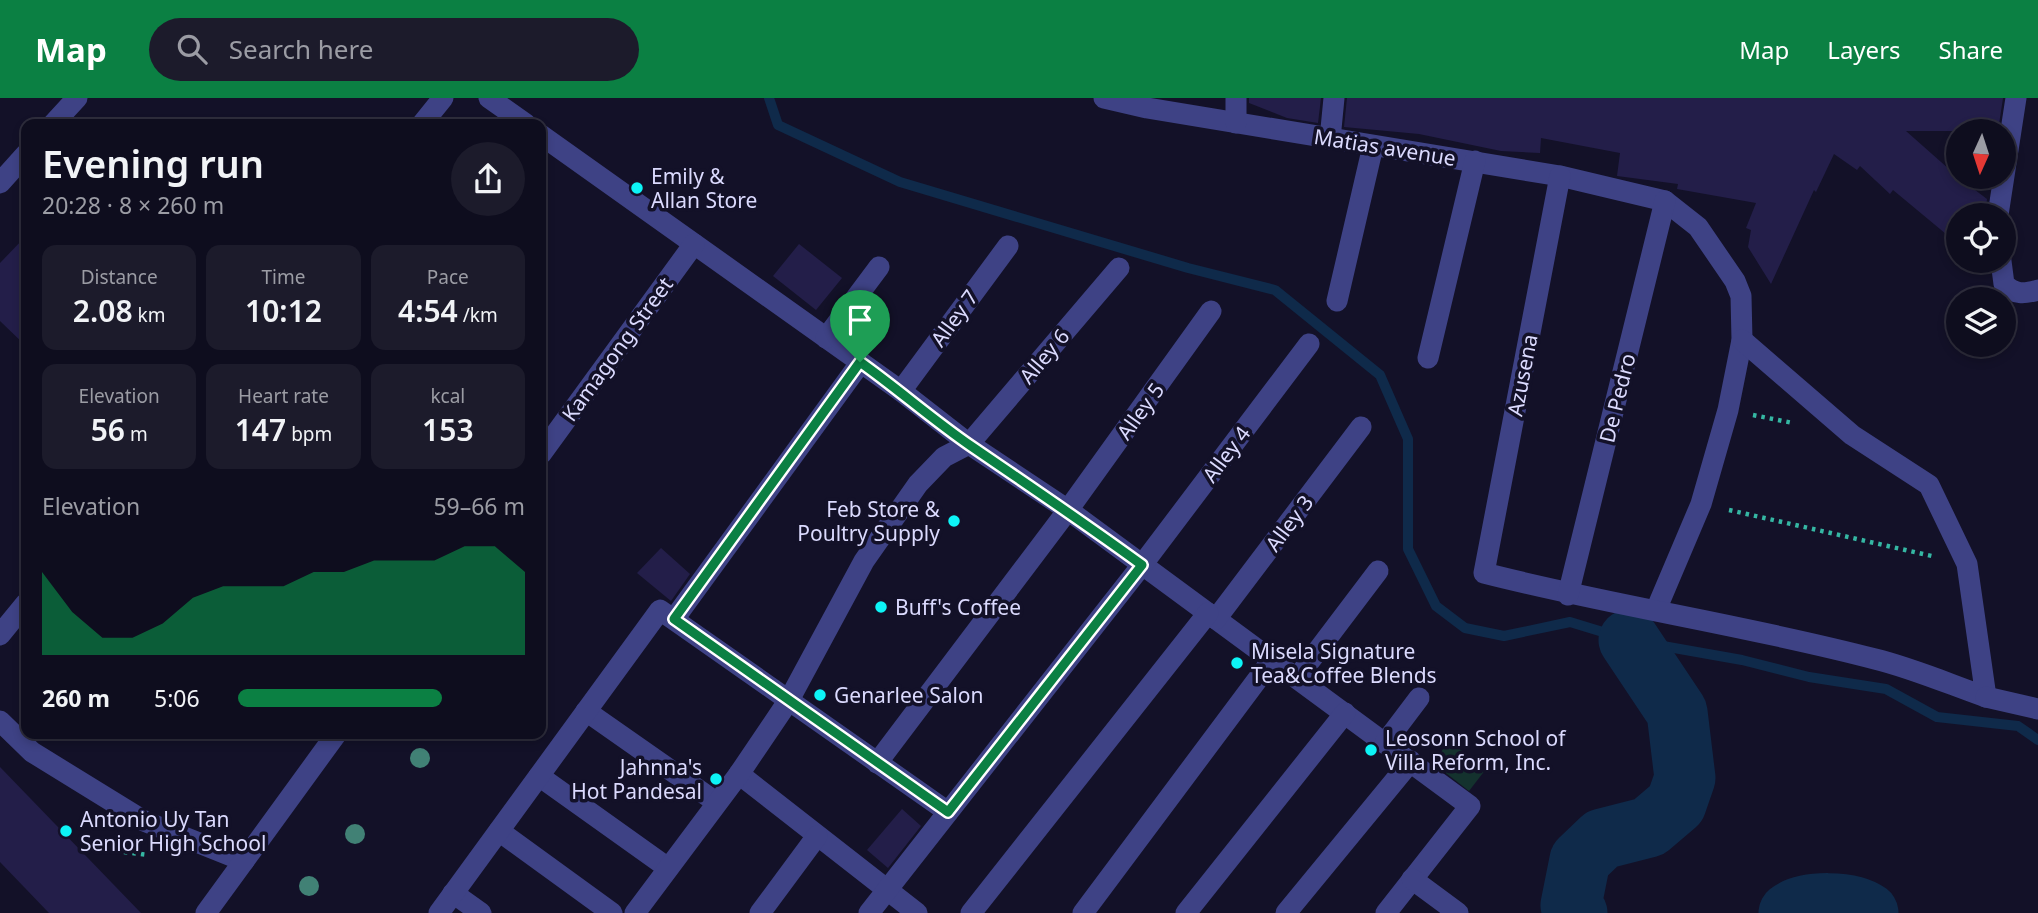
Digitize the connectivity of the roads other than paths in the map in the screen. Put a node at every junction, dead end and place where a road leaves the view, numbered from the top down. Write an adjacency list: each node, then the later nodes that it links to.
1 (77, 98): 8 (street)
2 (443, 98): 9 (street)
3 (489, 98): 10 (street)
4 (1104, 98): 11 (street, Matias avenue)
5 (1236, 98): 11 (street)
6 (1334, 98): 13 (street)
7 (2016, 98): 20 (street)
8 (58, 119)
9 (426, 119)
10 (519, 119)
11 (1236, 123): 13 (street, Matias avenue)
12 (546, 139): 21 (street)
13 (1330, 139): 14 (street, Matias avenue)
14 (1373, 146): 16 (street, Matias avenue); 27 (street)
15 (21, 160): 18 (street)
16 (1475, 161): 17 (street, Matias avenue); 32 (street)
17 (1560, 176): 19 (street, Matias avenue); 41 (street, Azusena)
18 (0, 183)
19 (1665, 201): 30 (street); 41 (street, De Pedro)
20 (2000, 203)
21 (694, 244): 29 (street); 37 (street, Kamagong Street)
22 (1008, 246): 34 (street, Alley 7)
23 (879, 267): 29 (street)
24 (1119, 268): 36 (street, Alley 6)
25 (2002, 273): 26 (street)
26 (2033, 291)
27 (1337, 301)
28 (1212, 311): 38 (street, Alley 5)
29 (826, 338): 33 (street)
30 (1742, 340): 43 (street); 49 (street)
31 (1309, 344): 39 (street, Alley 4)
32 (1428, 358)
33 (860, 362): 34 (street); 45 (street)
34 (901, 391): 36 (street)
35 (1361, 427): 44 (street, Alley 3)
36 (969, 444): 38 (street); 51 (street, Alley 6)
37 (546, 447)
38 (1068, 510): 39 (street); 59 (street, Alley 5)
39 (1142, 565): 44 (street); 63 (street, Alley 4)
40 (1378, 571): 48 (street)
41 (1568, 594): 43 (street)
42 (21, 609): 46 (street)
43 (1656, 610): 49 (street)
44 (1212, 616): 47 (street); 79 (street, Alley 3)
45 (674, 619): 51 (street); 53 (street)
46 (0, 635)
47 (1272, 660): 48 (street); 80 (street)
48 (1297, 678): 54 (street)
49 (1986, 697): 52 (street)
50 (1419, 698): 57 (street)
51 (789, 700): 59 (street); 60 (street, Alley 6)
52 (2038, 709)
53 (586, 711): 61 (street); 62 (street)
54 (1345, 713): 57 (street); 81 (street)
55 (0, 722): 66 (street)
56 (333, 739): 66 (street)
57 (1385, 743): 58 (street)
58 (1410, 761): 68 (street); 82 (street)
59 (877, 763): 63 (street)
60 (739, 774): 62 (street, Alley 6); 65 (street)
61 (539, 776): 64 (street); 67 (street)
62 (716, 803): 67 (street, Alley 6)
63 (948, 812): 69 (street, Alley 4)
64 (499, 831): 70 (street); 74 (street)
65 (817, 836): 69 (street); 76 (street)
66 (244, 861): 71 (street)
67 (668, 868): 75 (street, Alley 6)
68 (1412, 879): 83 (street); 84 (street)
69 (887, 891): 77 (street, Alley 4); 78 (street)
70 (453, 893): 72 (street); 73 (street)
71 (206, 913)
72 (439, 913)
73 (481, 913)
74 (612, 913)
75 (635, 913)
76 (760, 913)
77 (869, 913)
78 (917, 913)
79 (971, 913)
80 (1083, 913)
81 (1186, 913)
82 (1286, 913)
83 (1386, 913)
84 (1458, 913)

